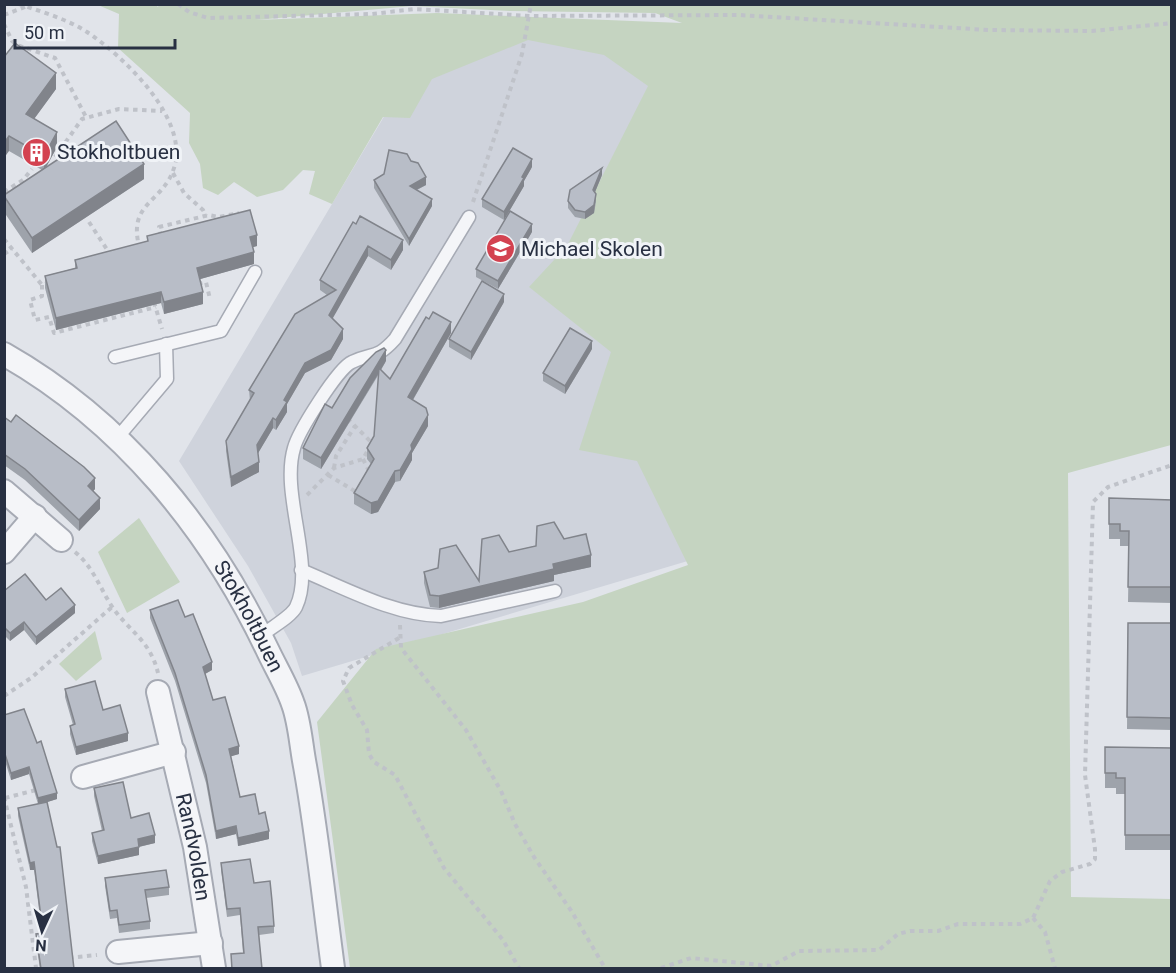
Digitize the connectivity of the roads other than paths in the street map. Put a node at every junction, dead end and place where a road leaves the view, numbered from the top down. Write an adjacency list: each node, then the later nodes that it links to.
1 (469, 217): 11 (lane)
2 (255, 272): 3 (lane)
3 (166, 344): 5 (lane); 6 (lane)
4 (4, 354): 6 (street, Stokholtbuen)
5 (116, 357)
6 (118, 437): 13 (street, Stokholtbuen)
7 (4, 491): 8 (street)
8 (35, 516): 9 (street); 10 (street)
9 (61, 540)
10 (4, 552)
11 (301, 570): 12 (lane); 13 (lane)
12 (555, 591)
13 (261, 636): 20 (street, Stokholtbuen)
14 (158, 692): 15 (street, Randvolden)
15 (174, 752): 16 (street); 17 (street, Randvolden)
16 (83, 777)
17 (211, 943): 18 (street); 19 (street, Randvolden)
18 (118, 952)
19 (213, 969)
20 (333, 969)

